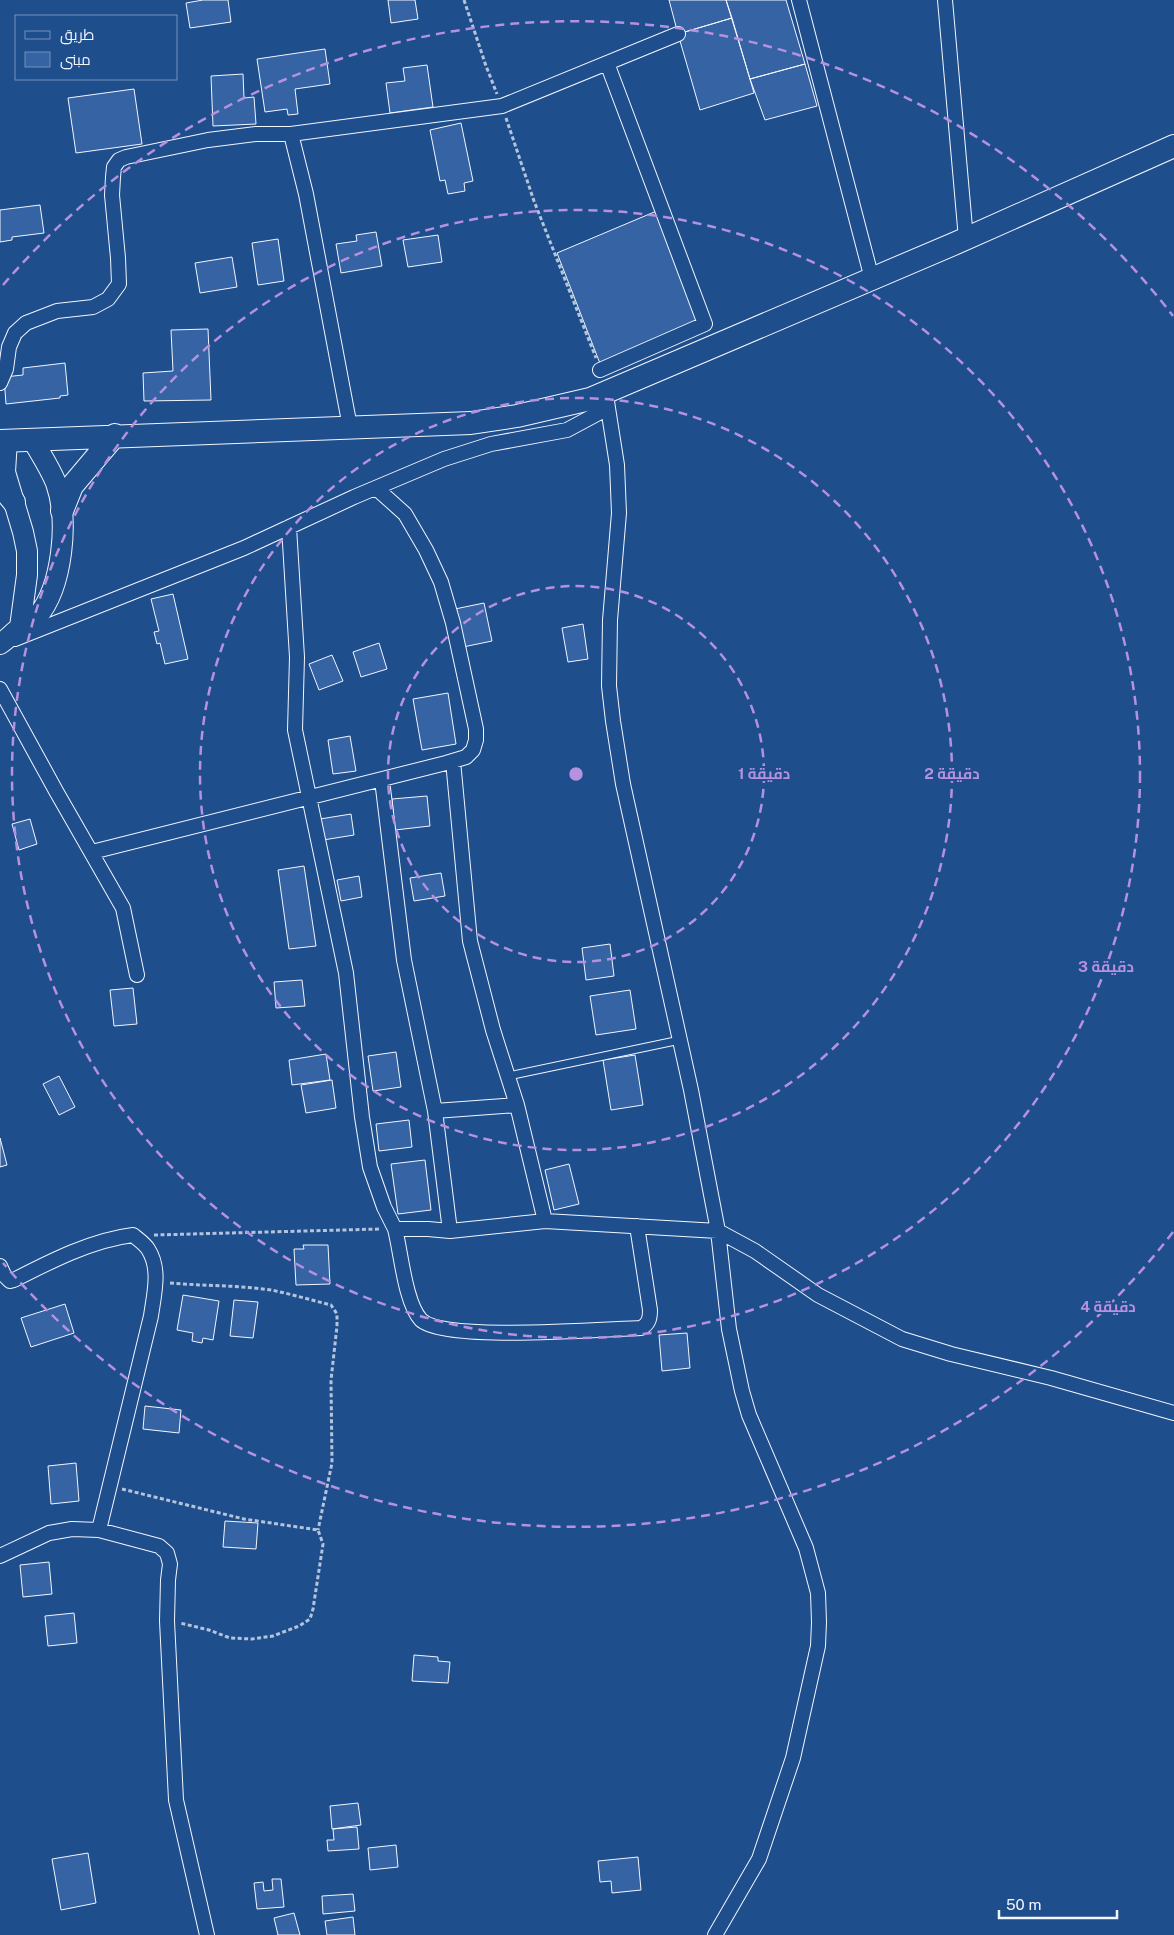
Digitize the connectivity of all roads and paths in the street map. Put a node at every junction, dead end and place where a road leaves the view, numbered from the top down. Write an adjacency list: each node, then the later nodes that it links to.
1 (464, 0): 6 (path)
2 (799, 0): 10 (street)
3 (945, 0): 9 (street)
4 (678, 34): 5 (street)
5 (607, 63): 6 (street); 11 (street)
6 (502, 106): 7 (street); 11 (path)
7 (291, 134): 12 (street); 14 (street)
8 (1174, 146): 9 (main road)
9 (966, 239): 10 (main road)
10 (872, 279): 13 (main road)
11 (600, 370)
12 (0, 383)
13 (607, 400): 14 (main road); 19 (street); 31 (street)
14 (350, 428): 15 (main road)
15 (114, 435): 16 (main road); 21 (main road)
16 (32, 439): 17 (main road); 21 (main road)
17 (3, 440): 20 (main road)
18 (0, 485): 20 (main road)
19 (376, 488): 22 (street); 26 (street)
20 (14, 502): 23 (main road)
21 (62, 512): 23 (main road)
22 (289, 527): 24 (street); 28 (street)
23 (20, 627): 24 (main road)
24 (0, 644)
25 (0, 689): 29 (street)
26 (453, 761): 27 (street); 32 (street)
27 (382, 780): 28 (street); 34 (street)
28 (310, 798): 29 (street); 37 (street)
29 (92, 852): 30 (street)
30 (137, 975)
31 (680, 1040): 32 (lane); 39 (street)
32 (508, 1076): 33 (street)
33 (517, 1105): 34 (street); 35 (street)
34 (435, 1111): 38 (street)
35 (546, 1221): 36 (street); 38 (street)
36 (637, 1226): 37 (street); 39 (street)
37 (395, 1229): 38 (street); 40 (path)
38 (450, 1231)
39 (718, 1231): 43 (street); 50 (street)
40 (133, 1235): 41 (street); 42 (street)
41 (0, 1266)
42 (156, 1282): 44 (street); 46 (path)
43 (1174, 1413)
44 (109, 1485): 45 (street); 46 (path)
45 (99, 1530): 47 (street); 48 (street)
46 (318, 1530): 48 (path)
47 (0, 1556)
48 (167, 1620): 49 (street)
49 (207, 1935)
50 (715, 1935)

